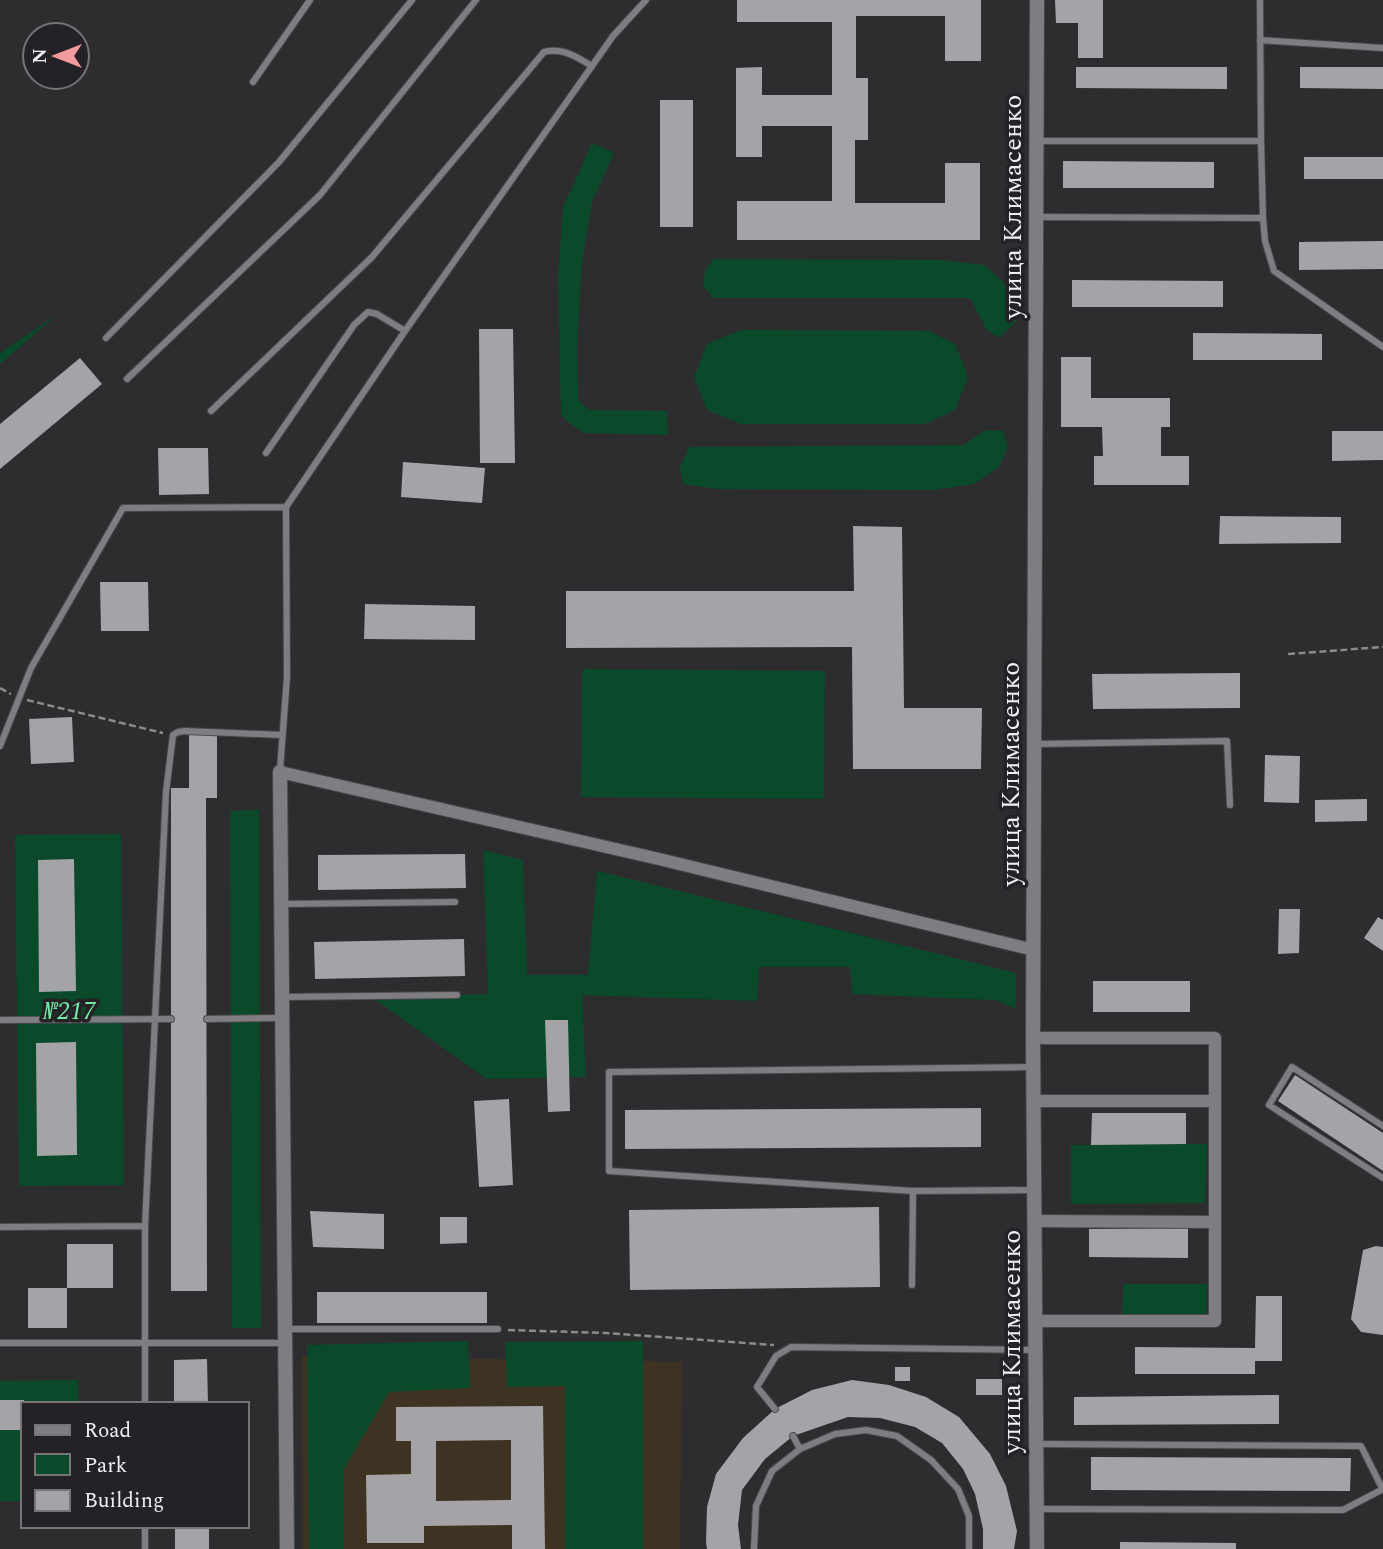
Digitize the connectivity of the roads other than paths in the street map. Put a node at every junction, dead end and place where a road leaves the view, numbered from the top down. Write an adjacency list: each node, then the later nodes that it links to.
1 (310, 0): 10 (lane)
2 (412, 0): 16 (lane)
3 (476, 0): 18 (lane)
4 (646, 0): 9 (lane)
5 (1037, 0): 11 (street, улица Климасенко)
6 (1260, 0): 7 (lane)
7 (1260, 40): 8 (lane); 12 (lane)
8 (1383, 48)
9 (592, 66): 15 (lane); 19 (lane)
10 (253, 82)
11 (1036, 141): 12 (lane); 13 (street, улица Климасенко)
12 (1261, 141): 14 (lane)
13 (1037, 217): 14 (lane); 23 (street, улица Климасенко)
14 (1264, 218): 17 (lane)
15 (405, 331): 20 (lane); 21 (lane)
16 (106, 338)
17 (1383, 347)
18 (127, 379)
19 (211, 411)
20 (267, 453)
21 (286, 507): 22 (lane); 24 (lane)
22 (282, 735): 25 (lane); 34 (lane)
23 (1034, 744): 26 (lane); 29 (street, улица Климасенко)
24 (0, 746)
25 (280, 772): 28 (street); 29 (street)
26 (1230, 805)
27 (456, 902): 28 (lane)
28 (282, 904): 31 (street)
29 (1034, 950): 37 (street, улица Климасенко)
30 (457, 995): 31 (lane)
31 (281, 997): 33 (street)
32 (171, 1018): 34 (lane)
33 (281, 1018): 35 (lane); 52 (street)
34 (155, 1019): 36 (lane); 47 (lane)
35 (207, 1019)
36 (0, 1020)
37 (1033, 1038): 38 (street, улица Климасенко); 40 (street)
38 (1034, 1067): 39 (street, улица Климасенко); 44 (lane)
39 (1034, 1101): 40 (street); 43 (street, улица Климасенко)
40 (1215, 1101): 46 (street)
41 (1382, 1122): 42 (lane)
42 (1383, 1178)
43 (1035, 1190): 44 (lane); 45 (street, улица Климасенко)
44 (913, 1191): 49 (lane)
45 (1035, 1221): 46 (street); 50 (street, улица Климасенко)
46 (1215, 1222): 50 (street)
47 (145, 1226): 48 (lane); 54 (lane)
48 (0, 1227)
49 (912, 1285)
50 (1036, 1321): 55 (street, улица Климасенко)
51 (498, 1329): 52 (lane)
52 (285, 1336): 54 (lane); 65 (street)
53 (0, 1343): 54 (lane)
54 (145, 1344): 56 (lane)
55 (1036, 1350): 57 (lane); 59 (street, улица Климасенко)
56 (145, 1402)
57 (775, 1409)
58 (793, 1436): 60 (lane)
59 (1037, 1444): 61 (lane); 62 (street, улица Климасенко)
60 (800, 1449): 66 (lane); 67 (lane)
61 (1383, 1488): 62 (lane)
62 (1037, 1509): 68 (street, улица Климасенко)
63 (145, 1528): 64 (lane)
64 (145, 1549)
65 (287, 1549)
66 (754, 1549)
67 (969, 1549)
68 (1037, 1549)

